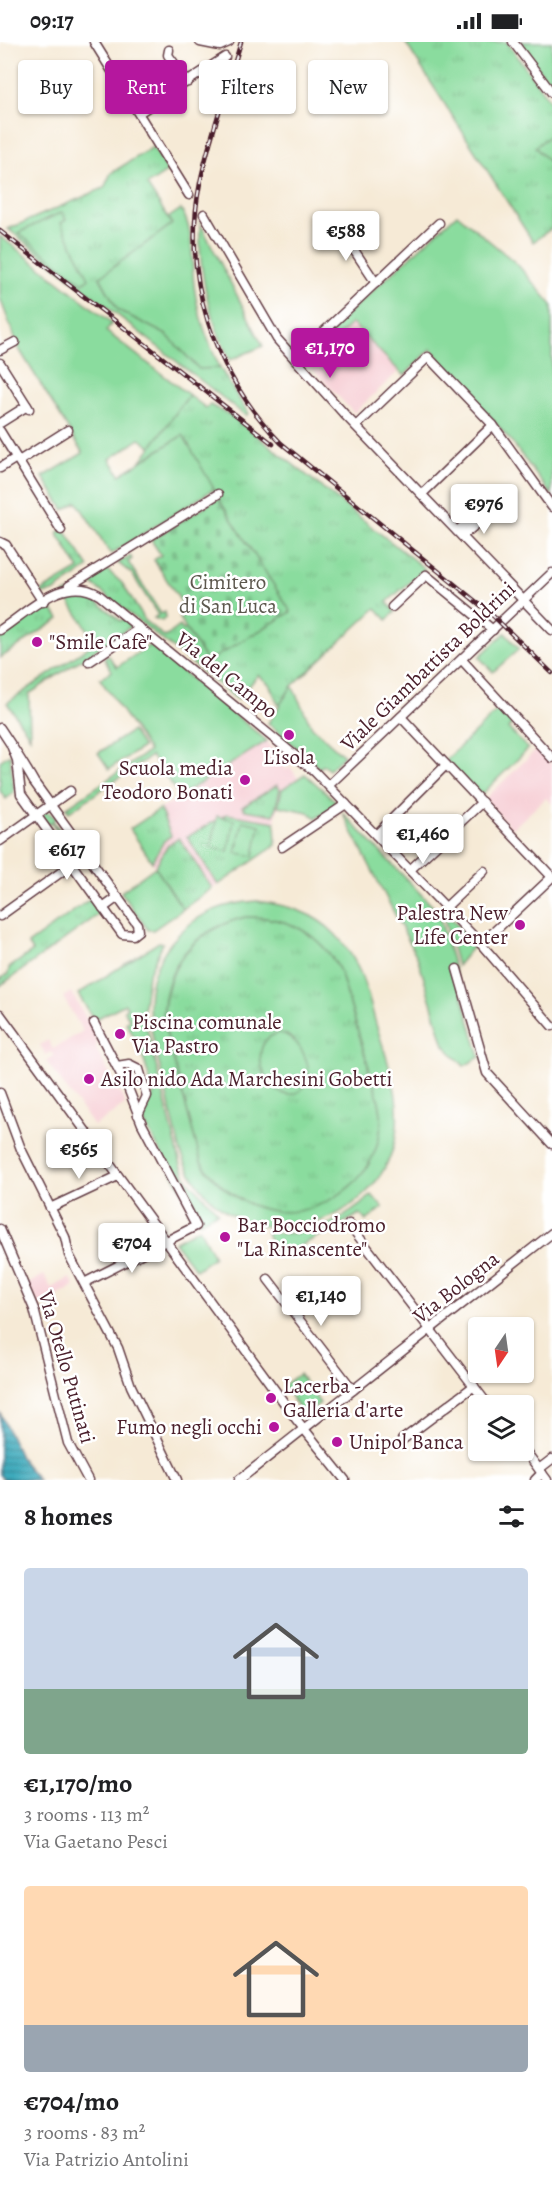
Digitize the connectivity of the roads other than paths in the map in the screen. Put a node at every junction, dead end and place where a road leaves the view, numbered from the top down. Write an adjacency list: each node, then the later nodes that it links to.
1 (94, 42): 7 (street)
2 (200, 42): 3 (street)
3 (229, 42)
4 (513, 42): 9 (street)
5 (166, 46): 8 (street)
6 (225, 57): 8 (street)
7 (105, 60)
8 (188, 82)
9 (552, 93)
10 (139, 114): 11 (street)
11 (189, 195)
12 (204, 214): 18 (street)
13 (439, 223): 15 (street)
14 (338, 226): 15 (street)
15 (376, 283): 18 (street)
16 (15, 342): 17 (street)
17 (0, 350)
18 (294, 359): 22 (street)
19 (0, 363): 20 (street)
20 (0, 423)
21 (493, 425): 22 (street); 28 (street); 30 (street)
22 (356, 426): 28 (street)
23 (68, 430): 25 (street)
24 (0, 431): 25 (street)
25 (17, 460): 26 (street); 31 (street)
26 (0, 468)
27 (218, 494): 35 (street)
28 (422, 494): 32 (street)
29 (471, 494): 32 (street)
30 (552, 507)
31 (61, 530)
32 (460, 534): 36 (street)
33 (0, 542): 37 (street)
34 (552, 573): 36 (street, Viale Giambattista Boldrini)
35 (66, 588): 37 (street); 39 (street, Via del Campo)
36 (524, 600): 41 (street, Viale Giambattista Boldrini); 42 (street)
37 (43, 602): 40 (street)
38 (392, 607): 41 (street)
39 (140, 628): 44 (street); 50 (street, Via del Campo)
40 (0, 630)
41 (493, 630): 43 (street, Viale Giambattista Boldrini)
42 (552, 630)
43 (462, 660): 45 (street, Viale Giambattista Boldrini); 48 (street)
44 (89, 662)
45 (401, 717): 49 (street); 50 (street, Viale Giambattista Boldrini)
46 (0, 728): 47 (street)
47 (11, 745): 54 (street); 55 (street)
48 (552, 758)
49 (447, 765): 52 (street); 56 (street)
50 (329, 785): 53 (street, Via del Campo)
51 (70, 791): 54 (street)
52 (482, 802): 61 (street); 63 (street)
53 (346, 804): 56 (street, Via del Campo); 58 (street)
54 (50, 805): 55 (street); 59 (street)
55 (36, 816): 57 (street); 60 (street)
56 (376, 835): 61 (street, Via del Campo)
57 (0, 841)
58 (282, 847)
59 (86, 854): 60 (street); 60 (street); 64 (street)
60 (71, 864): 66 (street); 67 (street)
61 (410, 870): 65 (street, Via del Campo)
62 (484, 871): 65 (street)
63 (552, 877): 68 (street)
64 (118, 897): 66 (street); 66 (street)
65 (446, 907): 68 (street, Via del Campo)
66 (103, 908)
67 (0, 916)
68 (481, 944): 72 (street, Via del Campo)
69 (457, 969): 76 (street)
70 (0, 1014): 77 (street)
71 (94, 1023): 73 (street)
72 (552, 1026)
73 (117, 1066): 75 (street); 75 (street)
74 (0, 1093): 78 (street)
75 (138, 1116): 82 (street)
76 (552, 1144)
77 (118, 1176): 78 (street); 82 (street)
78 (50, 1208): 84 (street)
79 (349, 1224): 85 (street)
80 (0, 1229): 94 (street, Via Otello Putinati)
81 (552, 1233): 85 (street, Via Bologna)
82 (166, 1241): 84 (street); 89 (street)
83 (268, 1279): 87 (street)
84 (86, 1282): 95 (street)
85 (430, 1330): 86 (street); 87 (street, Via Bologna)
86 (474, 1386): 88 (street); 90 (street)
87 (352, 1390): 89 (street, Via Bologna)
88 (481, 1395)
89 (303, 1428): 96 (street, Via Bologna); 97 (street)
90 (402, 1440)
91 (552, 1459): 93 (street)
92 (534, 1461): 93 (street)
93 (546, 1476): 98 (street)
94 (88, 1480)
95 (177, 1480)
96 (239, 1480)
97 (345, 1480)
98 (535, 1480)

